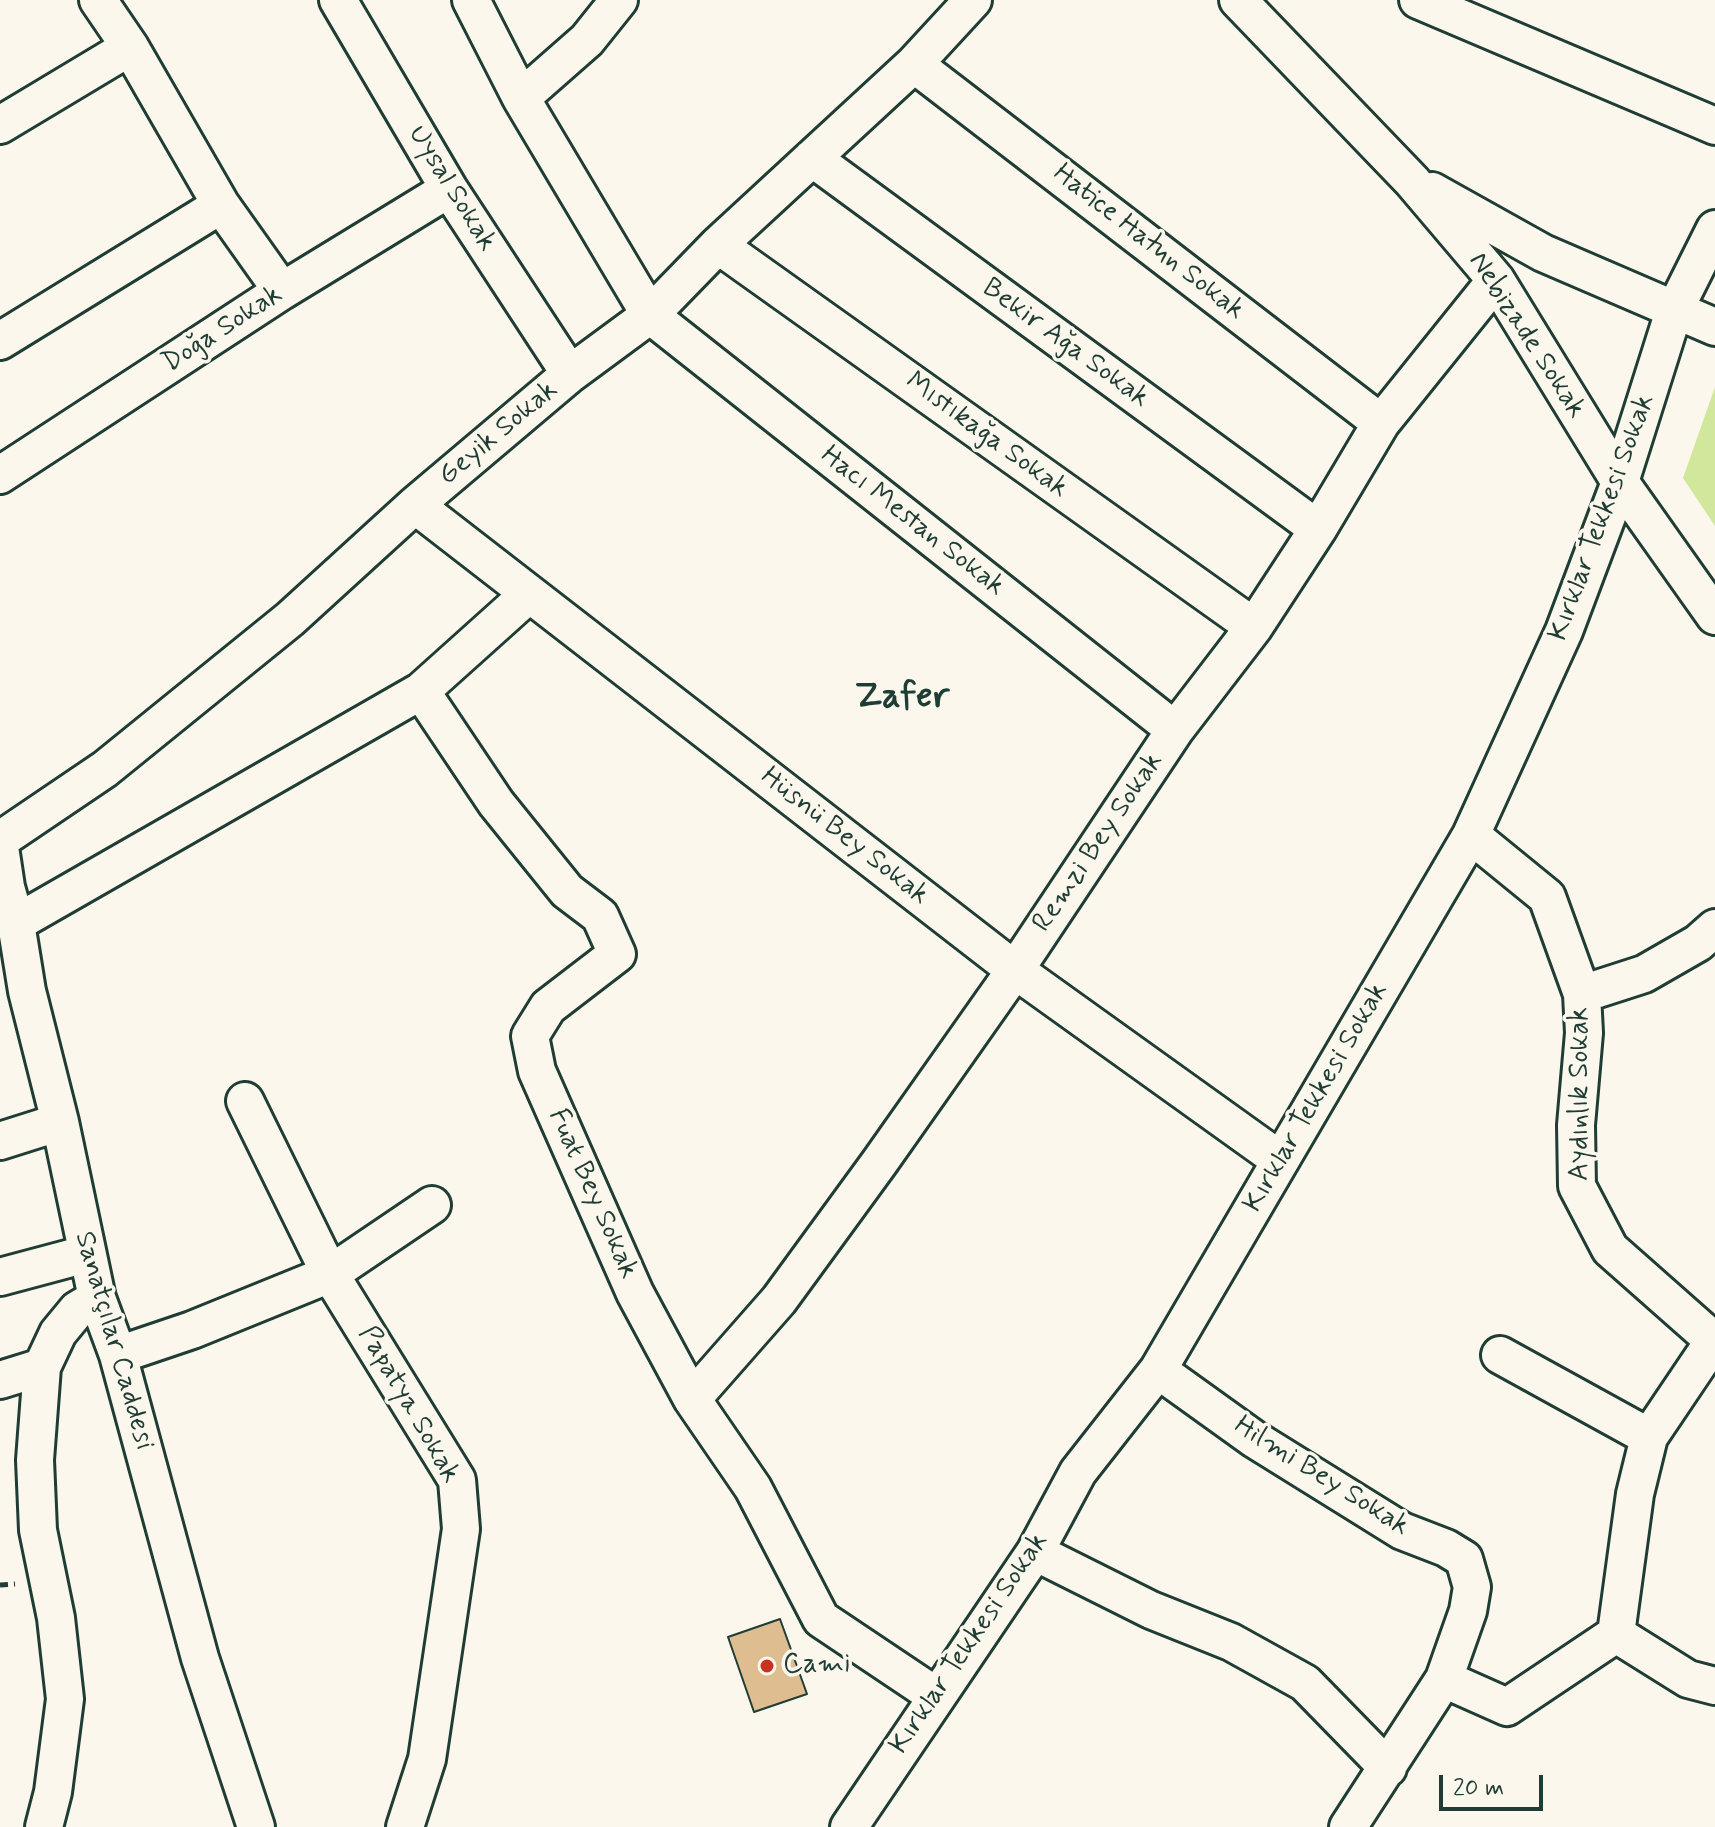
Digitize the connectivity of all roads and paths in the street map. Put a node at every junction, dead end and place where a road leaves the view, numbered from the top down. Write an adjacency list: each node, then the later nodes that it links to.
1 (98, 0): 8 (street)
2 (338, 0): 15 (street, Uysal Sokak)
3 (471, 0): 10 (street)
4 (619, 0): 10 (street)
5 (973, 0): 9 (street, Geyik Sokak)
6 (1238, 0): 14 (street)
7 (1418, 0): 12 (street)
8 (130, 47): 11 (street); 16 (street)
9 (914, 64): 13 (street, Geyik Sokak); 26 (street, Hatice Hatun Sokak)
10 (521, 98): 22 (street)
11 (0, 125)
12 (1715, 126)
13 (812, 158): 18 (street, Geyik Sokak); 30 (street, Bekir Ağa Sokak)
14 (1412, 181): 19 (street, Nebizade Sokak); 21 (street)
15 (449, 189): 20 (street, Doğa Sokak); 25 (street, Uysal Sokak)
16 (221, 205): 20 (street); 24 (street)
17 (1715, 229): 21 (street, Kırklar Tekkesi Sokak)
18 (718, 245): 22 (street, Geyik Sokak); 34 (street, Mıstıkağa Sokak)
19 (1496, 280): 26 (street, Remzi Bey Sokak); 28 (street, Nebizade Sokak)
20 (282, 291): 27 (street, Doğa Sokak)
21 (1674, 311): 23 (street); 28 (street, Kırklar Tekkesi Sokak)
22 (650, 315): 25 (street, Geyik Sokak); 36 (street, Hacı Mestan Sokak)
23 (1715, 327)
24 (0, 341)
25 (570, 374): 29 (street, Geyik Sokak)
26 (1381, 423): 30 (street, Remzi Bey Sokak)
27 (0, 475)
28 (1620, 482): 31 (street, Nebizade Sokak); 37 (street, Kırklar Tekkesi Sokak)
29 (415, 505): 32 (street, Hüsnü Bey Sokak); 38 (street, Geyik Sokak)
30 (1318, 529): 34 (street, Remzi Bey Sokak)
31 (1698, 568): 33 (street, Nebizade Sokak)
32 (529, 594): 35 (street); 42 (street, Hüsnü Bey Sokak)
33 (1715, 616)
34 (1254, 627): 36 (street, Remzi Bey Sokak)
35 (421, 691): 40 (street); 60 (street, Fuat Bey Sokak)
36 (1175, 730): 42 (street, Remzi Bey Sokak)
37 (1471, 835): 43 (street, Aydınlık Sokak); 48 (street, Kırklar Tekkesi Sokak)
38 (0, 840)
39 (0, 847): 40 (street, Sanatçılar Caddesi)
40 (16, 923): 44 (street, Sanatçılar Caddesi)
41 (1715, 928): 43 (street)
42 (1015, 970): 48 (street, Hüsnü Bey Sokak); 60 (street, Remzi Bey Sokak)
43 (1582, 994): 54 (street, Aydınlık Sokak)
44 (14, 996): 46 (street, Sanatçılar Caddesi)
45 (245, 1101): 51 (street, Papatya Sokak)
46 (60, 1122): 47 (street); 50 (street, Sanatçılar Caddesi)
47 (0, 1141)
48 (1280, 1160): 58 (street, Kırklar Tekkesi Sokak)
49 (432, 1205): 51 (street)
50 (86, 1254): 52 (street); 53 (street, Sanatçılar Caddesi)
51 (330, 1274): 55 (street); 70 (street, Papatya Sokak)
52 (0, 1277)
53 (97, 1298): 55 (street, Sanatçılar Caddesi); 57 (street)
54 (1714, 1340): 61 (street)
55 (118, 1355): 68 (street, Sanatçılar Caddesi)
56 (1500, 1355): 61 (street)
57 (42, 1367): 59 (street); 69 (street)
58 (1158, 1370): 62 (street, Kırklar Tekkesi Sokak); 64 (street, Hilmi Bey Sokak)
59 (0, 1380)
60 (692, 1399): 66 (street, Fuat Bey Sokak)
61 (1649, 1437): 63 (street)
62 (1035, 1552): 66 (street, Kırklar Tekkesi Sokak); 67 (street)
63 (1616, 1634): 64 (street); 65 (street)
64 (1444, 1679): 67 (street, Hilmi Bey Sokak)
65 (1715, 1686)
66 (936, 1696): 71 (street, Kırklar Tekkesi Sokak)
67 (1388, 1768): 72 (street, Hilmi Bey Sokak)
68 (252, 1823)
69 (44, 1827)
70 (405, 1827)
71 (849, 1827)
72 (1348, 1827)

